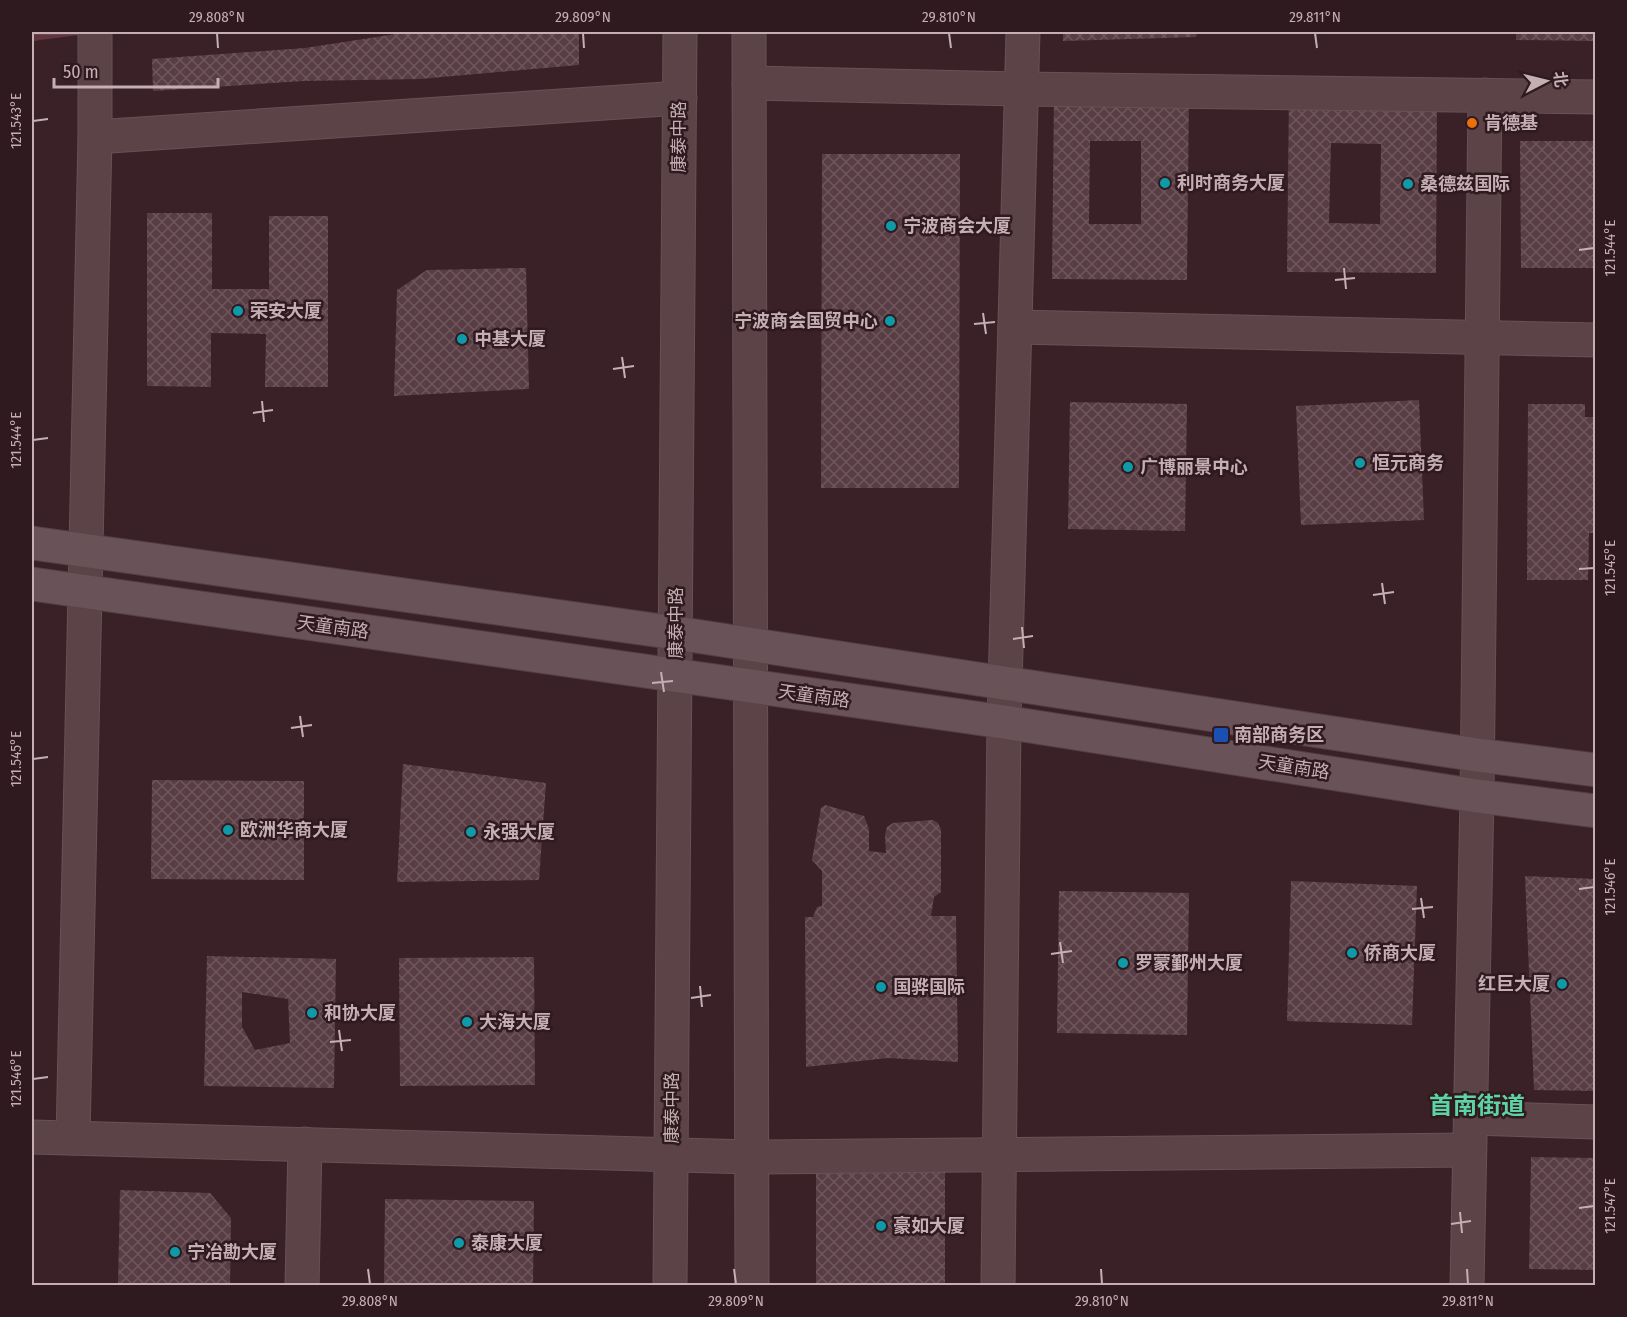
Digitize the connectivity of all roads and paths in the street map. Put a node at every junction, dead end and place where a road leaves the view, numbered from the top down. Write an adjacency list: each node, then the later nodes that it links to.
1 (680, 32): 9 (street, 康泰中路)
2 (749, 32): 5 (street)
3 (1023, 32): 6 (street)
4 (95, 47): 10 (street)
5 (749, 83): 6 (street); 19 (street)
6 (1022, 89): 7 (street); 11 (street)
7 (1485, 95): 8 (street); 12 (street)
8 (1596, 97)
9 (680, 98): 10 (street); 18 (street, 康泰中路)
10 (95, 137): 15 (street)
11 (1015, 327): 12 (street); 21 (street)
12 (1482, 337): 13 (street); 24 (street)
13 (1596, 340)
14 (32, 543): 15 (main road)
15 (86, 550): 17 (street); 18 (main road)
16 (32, 584): 17 (main road, 天童南路)
17 (84, 591): 20 (main road, 天童南路); 31 (street)
18 (676, 633): 19 (main road); 20 (street, 康泰中路)
19 (750, 644): 21 (main road); 22 (street)
20 (676, 677): 22 (main road, 天童南路); 34 (street, 康泰中路)
21 (1005, 683): 23 (street); 24 (main road)
22 (750, 687): 23 (main road, 天童南路); 36 (street)
23 (1004, 722): 26 (main road, 天童南路); 35 (street)
24 (1478, 755): 25 (main road); 26 (street)
25 (1596, 770)
26 (1477, 795): 27 (main road, 天童南路); 28 (street)
27 (1596, 811)
28 (1472, 1118): 29 (street); 33 (street)
29 (1596, 1122)
30 (32, 1137): 31 (street)
31 (73, 1138): 32 (street)
32 (305, 1144): 34 (street); 37 (street)
33 (1469, 1150): 35 (street); 41 (street)
34 (672, 1155): 36 (street); 38 (street, 康泰中路)
35 (999, 1155): 36 (street); 40 (street)
36 (752, 1157): 39 (street)
37 (302, 1286)
38 (670, 1286)
39 (752, 1286)
40 (998, 1286)
41 (1467, 1286)

